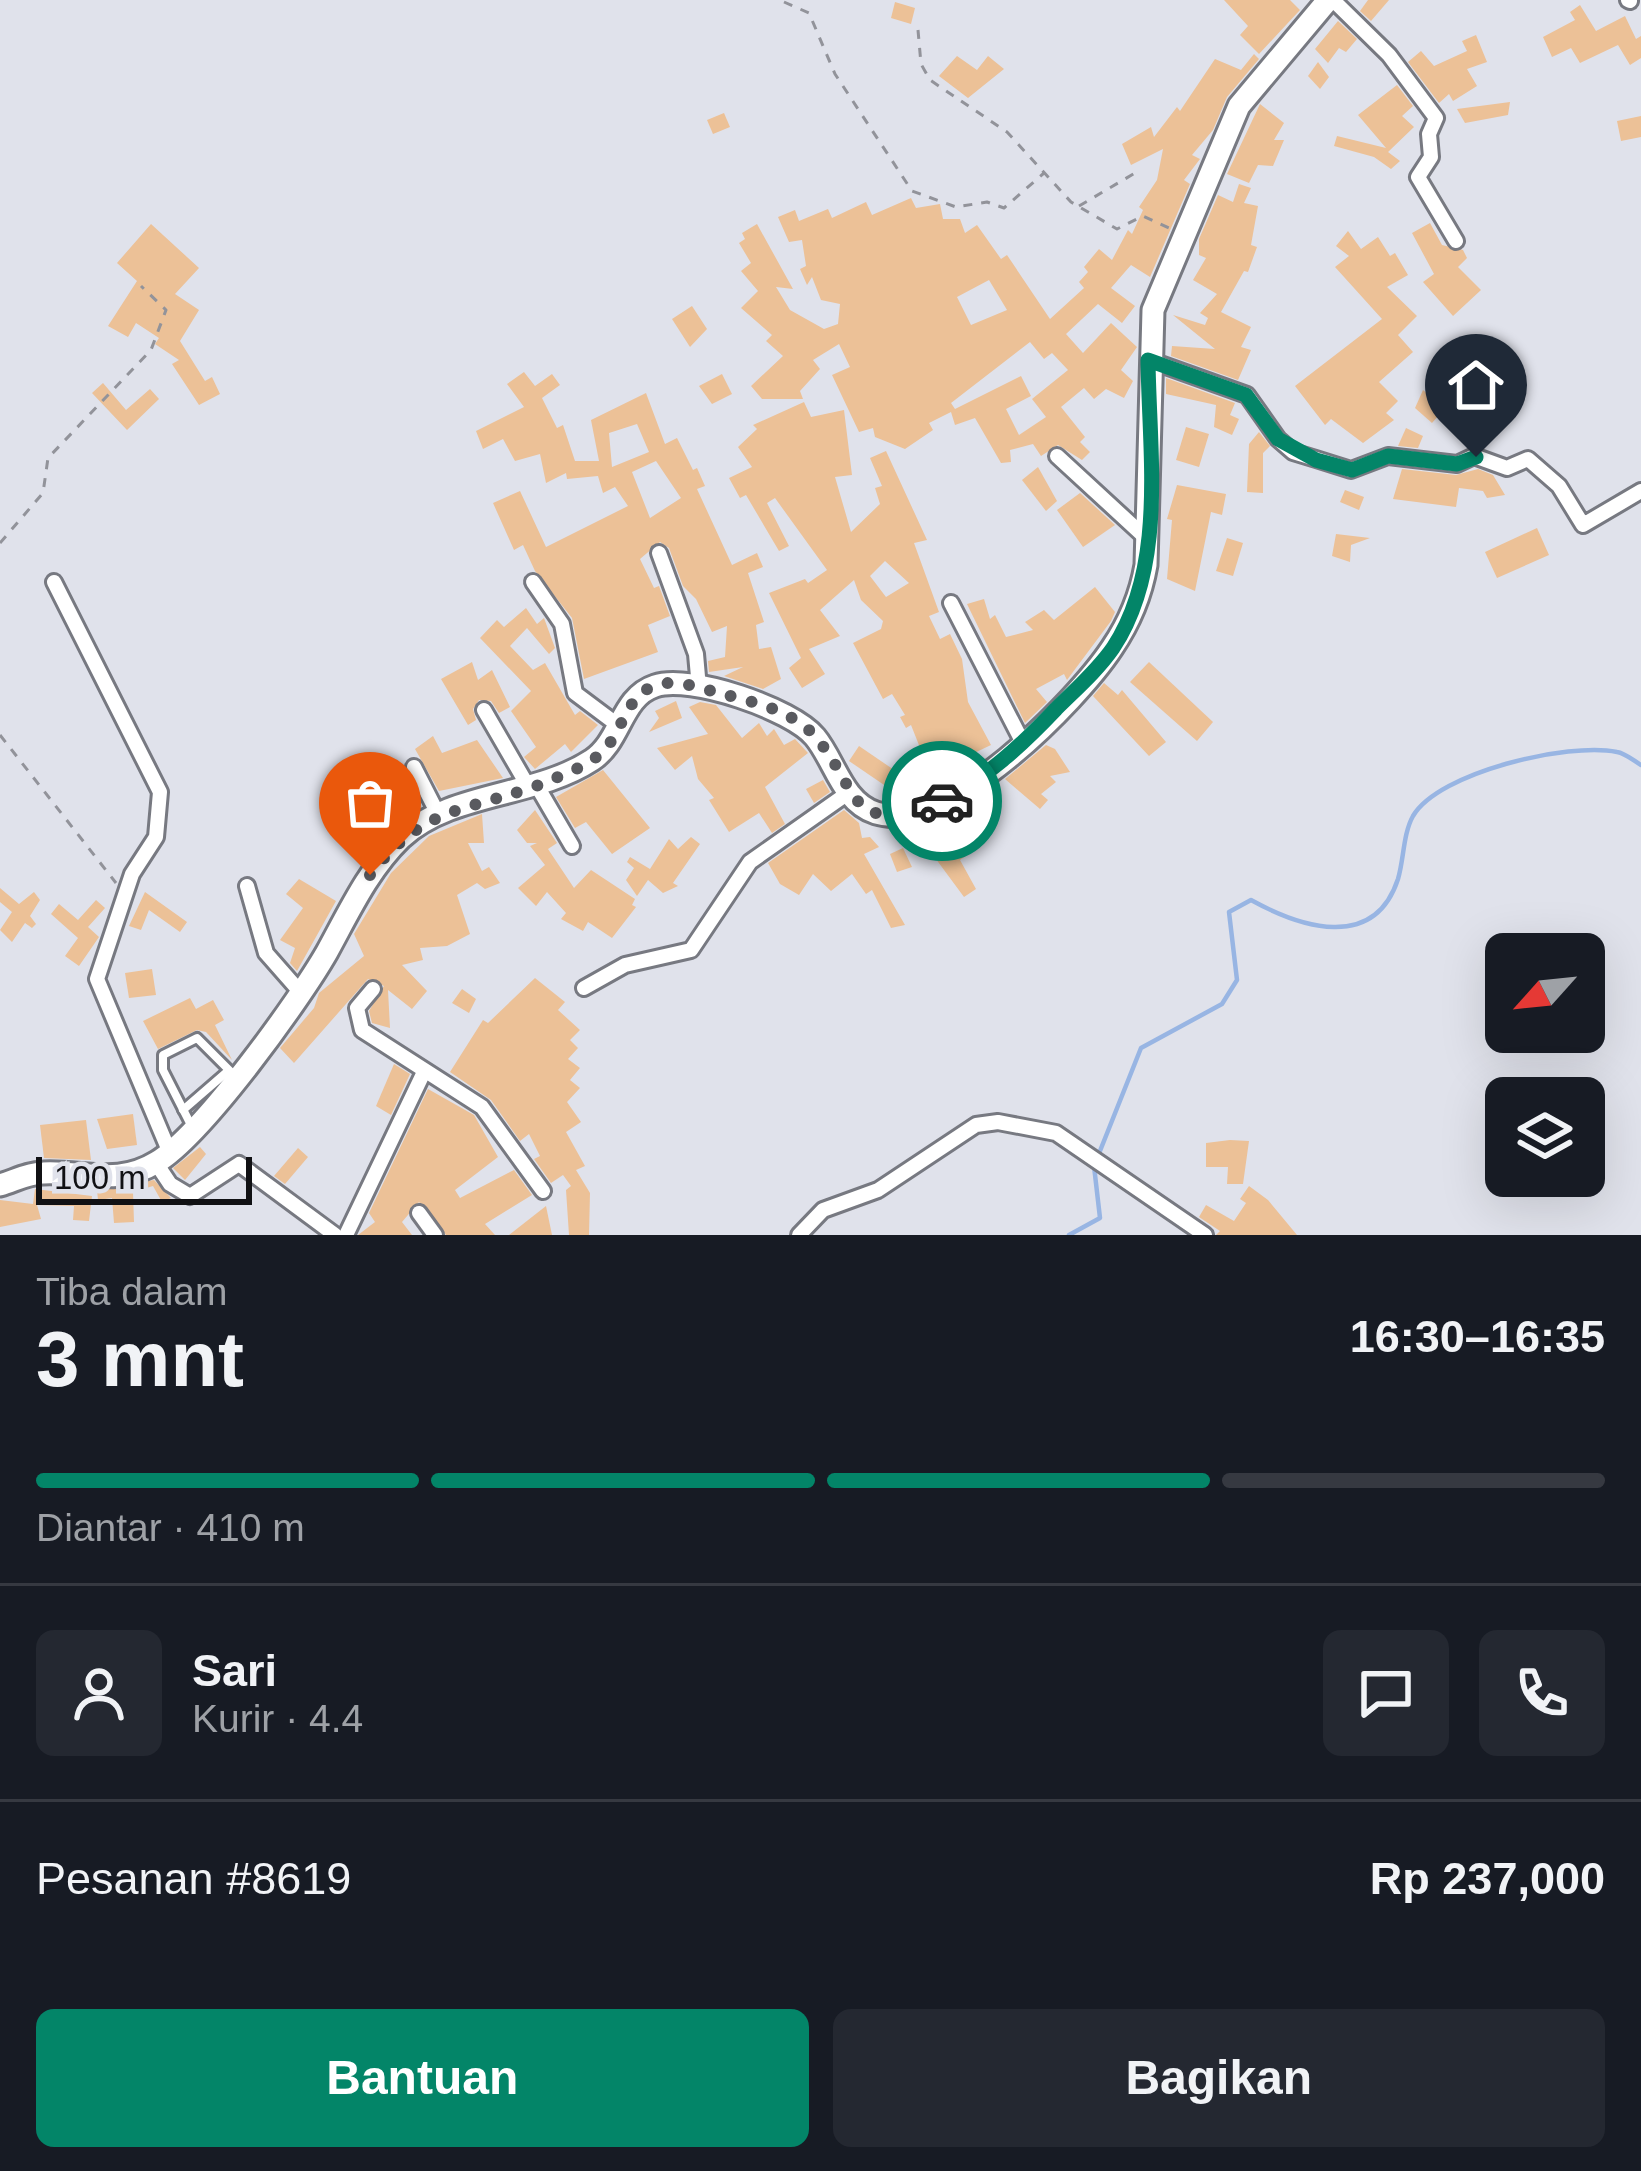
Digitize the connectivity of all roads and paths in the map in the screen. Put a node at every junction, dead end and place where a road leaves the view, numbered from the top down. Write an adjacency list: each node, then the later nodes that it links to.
1 (1331, 0): 7 (main road); 8 (street)
2 (784, 2): 4 (path)
3 (918, 30): 4 (path)
4 (1043, 173): 6 (path)
5 (1135, 173): 6 (path)
6 (1078, 207): 7 (path)
7 (1182, 234): 10 (main road)
8 (1456, 241)
9 (141, 286): 14 (path)
10 (1148, 360): 12 (street); 13 (main road)
11 (1057, 456): 13 (street)
12 (1641, 491)
13 (1148, 539): 23 (main road)
14 (0, 543)
15 (659, 553): 19 (street)
16 (53, 582): 30 (street)
17 (533, 582): 21 (street)
18 (951, 603): 23 (street)
19 (699, 688): 21 (main road); 26 (main road)
20 (484, 710): 25 (street)
21 (619, 726): 25 (main road)
22 (0, 735): 30 (path)
23 (1023, 743): 26 (main road)
24 (414, 767): 27 (street)
25 (533, 787): 27 (main road); 28 (street)
26 (848, 793): 31 (street)
27 (438, 814): 33 (main road)
28 (572, 846)
29 (247, 886): 33 (street)
30 (124, 894): 37 (street)
31 (584, 988)
32 (373, 989): 35 (street)
33 (302, 994): 34 (main road)
34 (232, 1074): 36 (main road); 36 (lane)
35 (423, 1074): 39 (street); 42 (street)
36 (188, 1120): 37 (main road)
37 (163, 1158): 38 (main road); 41 (street)
38 (0, 1185)
39 (543, 1191)
40 (418, 1213): 43 (street)
41 (335, 1235)
42 (346, 1235)
43 (435, 1235)
44 (799, 1235): 45 (street)
45 (1205, 1235)

